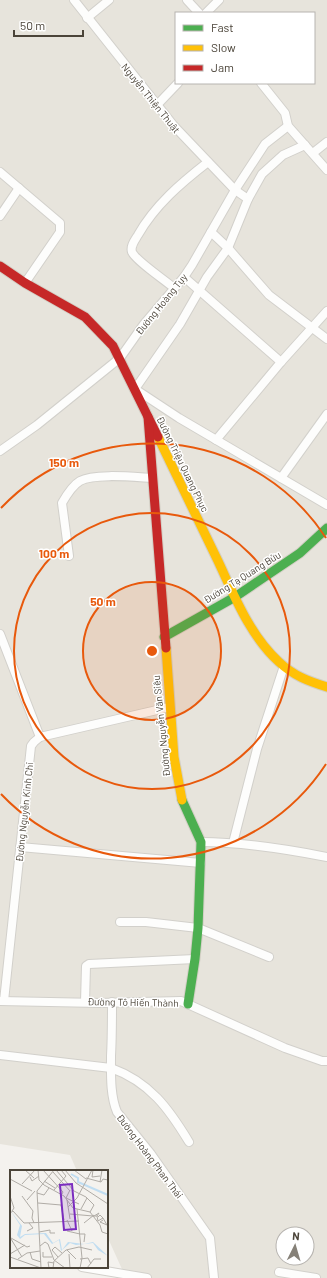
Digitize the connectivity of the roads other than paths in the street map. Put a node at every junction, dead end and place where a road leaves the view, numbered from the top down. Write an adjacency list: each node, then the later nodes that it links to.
1 (74, 0): 7 (street, Nguyễn Thiện Thuật)
2 (109, 0): 7 (street)
3 (187, 0): 5 (street)
4 (219, 0): 6 (street)
5 (198, 12)
6 (207, 12)
7 (87, 18): 10 (street, Nguyễn Thiện Thuật)
8 (177, 84): 10 (street)
9 (262, 84): 11 (street)
10 (157, 105): 15 (street, Nguyễn Thiện Thuật)
11 (288, 126): 13 (street); 19 (street, Đường Hoàng Tụy)
12 (327, 142): 14 (street)
13 (305, 145): 14 (street); 20 (street)
14 (312, 153): 16 (street)
15 (208, 162): 19 (street, Nguyễn Thiện Thuật); 27 (street)
16 (327, 170)
17 (0, 172): 18 (street)
18 (19, 188): 21 (street); 26 (street)
19 (235, 190): 20 (street, Nguyễn Thiện Thuật); 22 (street, Đường Hoàng Tụy)
20 (248, 199): 23 (street)
21 (0, 216)
22 (211, 232): 23 (street); 25 (street, Đường Hoàng Tụy)
23 (228, 248): 28 (street); 30 (street)
24 (0, 266): 26 (street, Đường Triệu Quang Phục)
25 (184, 277): 27 (street, Đường Hoàng Tụy); 28 (street)
26 (25, 283): 32 (street, Đường Triệu Quang Phục)
27 (174, 288): 32 (street, Đường Hoàng Tụy)
28 (199, 290): 33 (street); 34 (street)
29 (327, 311): 30 (street)
30 (311, 328): 31 (street); 33 (street)
31 (327, 339)
32 (120, 358): 34 (street, Đường Triệu Quang Phục); 38 (street, Đường Hoàng Tụy)
33 (281, 362): 37 (street)
34 (135, 389): 36 (street, Đường Triệu Quang Phục); 37 (street)
35 (327, 414): 40 (street)
36 (148, 417): 39 (street, Đường Nguyễn Văn Siêu); 44 (street, Đường Triệu Quang Phục)
37 (216, 440): 40 (street)
38 (0, 451)
39 (152, 478): 43 (street); 46 (street, Đường Nguyễn Văn Siêu)
40 (281, 478): 41 (street)
41 (327, 505)
42 (327, 528): 44 (street, Đường Tạ Quang Bửu)
43 (69, 556)
44 (235, 597): 46 (street, Đường Tạ Quang Bửu); 47 (street, Đường Triệu Quang Phục)
45 (0, 634): 50 (street)
46 (164, 637): 49 (street, Đường Nguyễn Văn Siêu)
47 (284, 666): 48 (street, Đường Triệu Quang Phục); 52 (street)
48 (327, 687)
49 (170, 707): 50 (street); 51 (street, Đường Nguyễn Văn Siêu)
50 (40, 737): 53 (street, Đường Nguyễn Kinh Chi)
51 (201, 842): 52 (street); 55 (street, Đường Nguyễn Văn Siêu)
52 (233, 843): 54 (street)
53 (20, 847): 55 (street); 60 (street, Đường Nguyễn Kinh Chi)
54 (327, 857)
55 (201, 863): 57 (street, Đường Nguyễn Văn Siêu)
56 (120, 922): 57 (street)
57 (198, 928): 58 (street); 59 (street, Đường Nguyễn Văn Siêu)
58 (270, 957)
59 (195, 959): 61 (street); 63 (street, Đường Nguyễn Văn Siêu)
60 (2, 1001): 61 (street, Đường Tô Hiến Thành)
61 (85, 1002): 62 (street, Đường Tô Hiến Thành)
62 (112, 1002): 63 (street, Đường Tô Hiến Thành); 66 (street, Đường Hoàng Phan Thái)
63 (188, 1004): 65 (street, Đường Tô Hiến Thành)
64 (0, 1055): 66 (street)
65 (327, 1061)
66 (111, 1068): 67 (street); 71 (street, Đường Hoàng Phan Thái)
67 (189, 1142)
68 (88, 1268): 70 (street)
69 (279, 1272): 72 (street)
70 (147, 1278)
71 (214, 1278)
72 (316, 1278)

